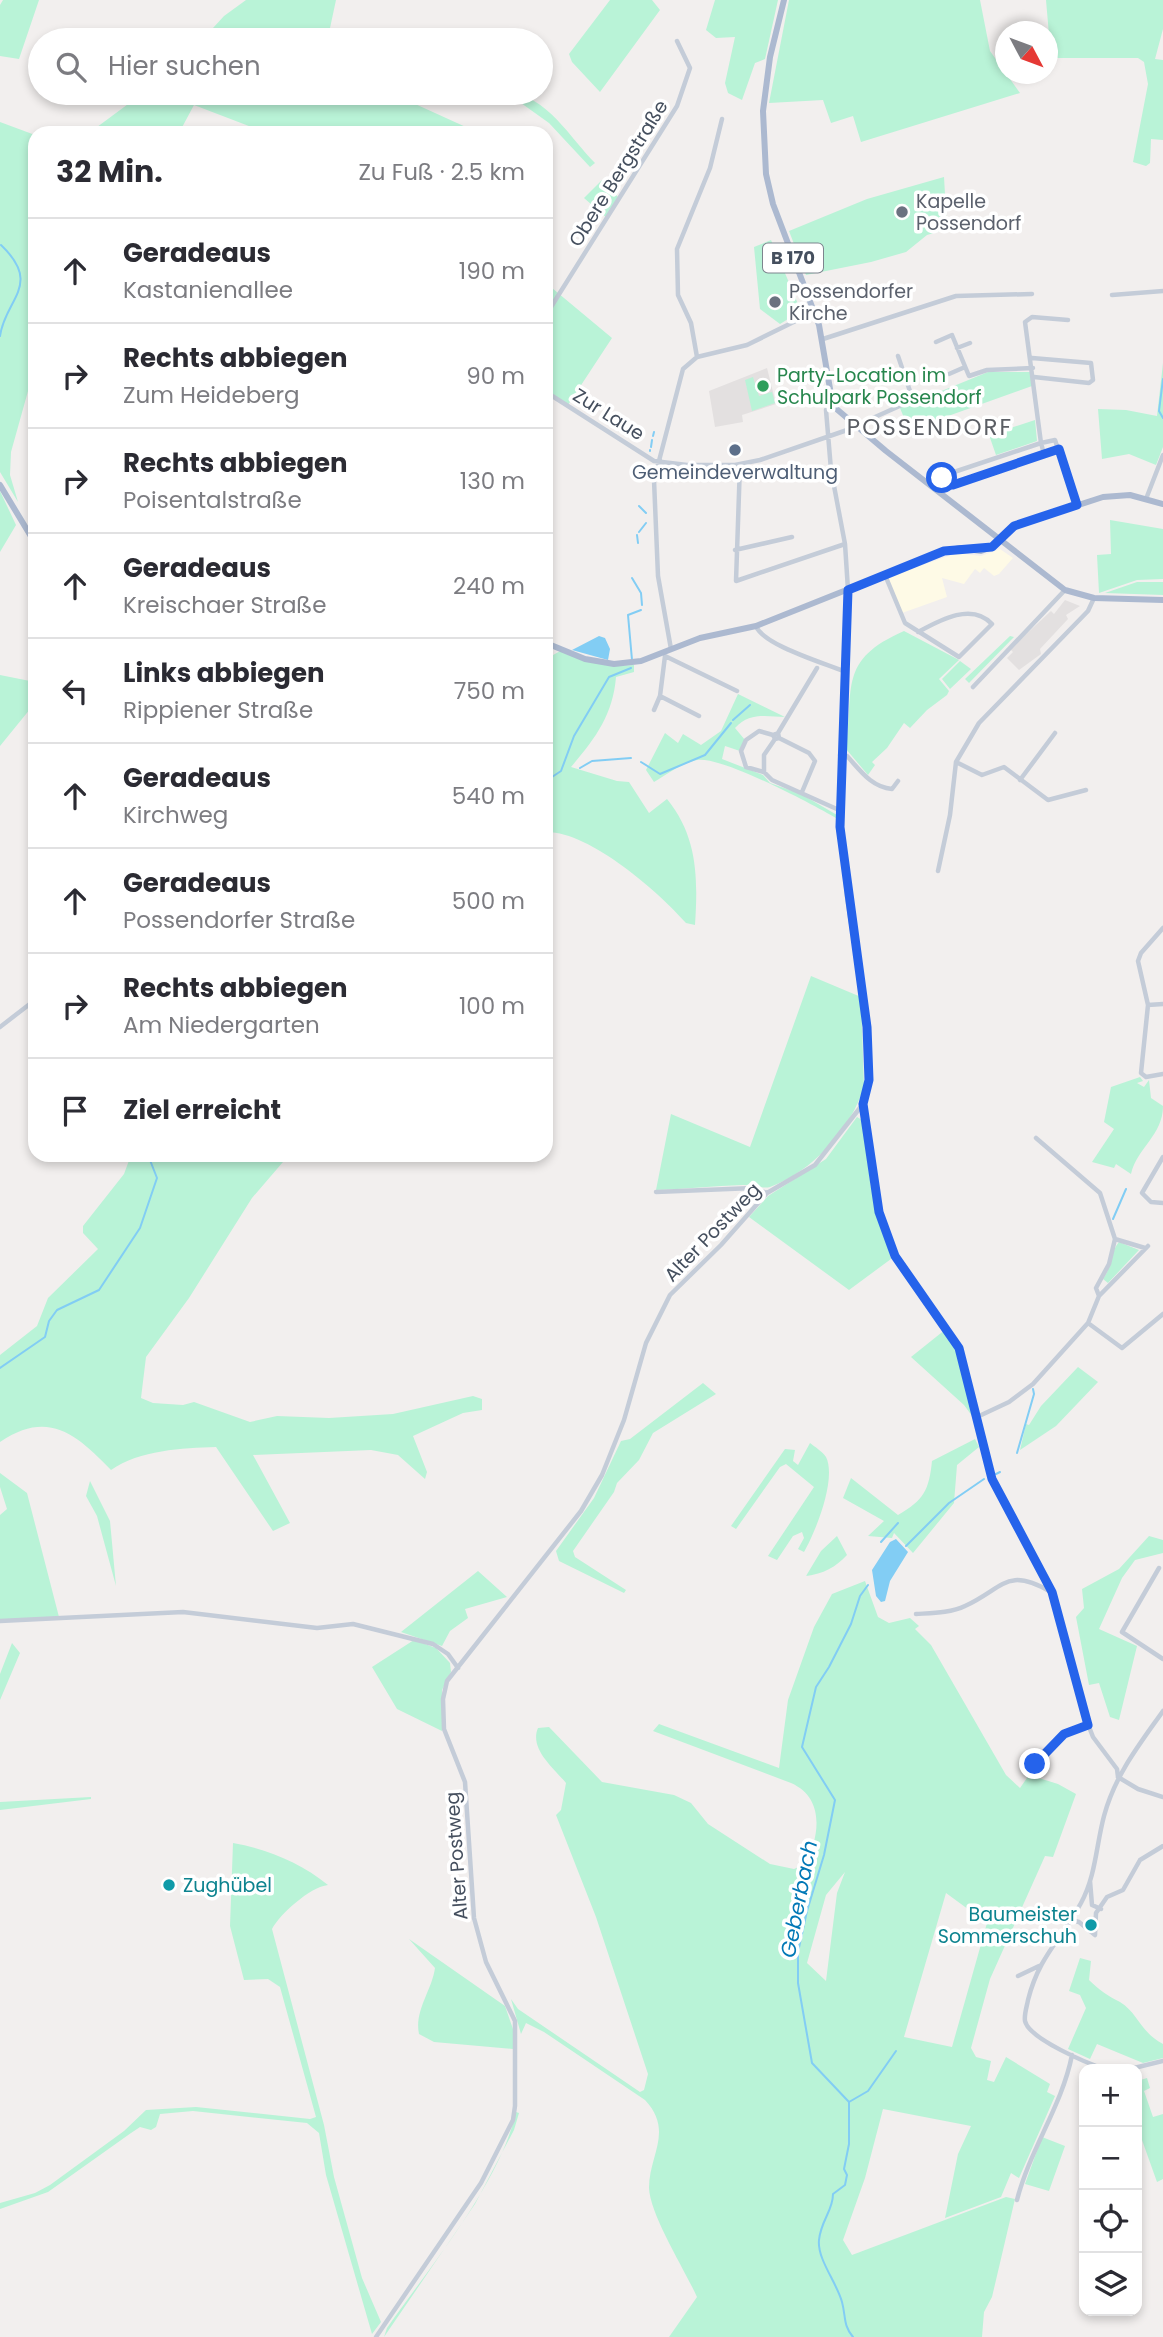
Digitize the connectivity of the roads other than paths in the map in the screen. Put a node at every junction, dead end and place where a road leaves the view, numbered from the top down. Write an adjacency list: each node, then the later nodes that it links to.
1 (784, 0): 8 (main road, B 170)
2 (677, 41): 7 (street, Obere Bergstraße)
3 (722, 120): 15 (street)
4 (1163, 291): 6 (street)
5 (1032, 294): 10 (street)
6 (1112, 295)
7 (553, 304)
8 (814, 312): 10 (main road, B 170); 15 (street)
9 (1068, 320): 16 (street)
10 (823, 339): 23 (main road, B 170)
11 (936, 342): 13 (street)
12 (970, 343): 13 (street)
13 (957, 348): 17 (street)
14 (898, 356): 23 (street)
15 (697, 357): 29 (street)
16 (1032, 358): 18 (street); 20 (street)
17 (965, 367): 18 (street); 19 (street)
18 (1033, 368): 20 (street)
19 (949, 374)
20 (1034, 377): 25 (street)
21 (553, 396): 29 (street, Zur Laue)
22 (826, 410): 24 (street)
23 (852, 428): 24 (street); 37 (main road, B 170)
24 (827, 438): 30 (street); 38 (street)
25 (1041, 443): 26 (street); 27 (street); 27 (street)
26 (1059, 449): 27 (street); 34 (street)
27 (1044, 454)
28 (1163, 456): 32 (street)
29 (656, 461): 30 (street); 48 (street)
30 (740, 464): 39 (street)
31 (0, 485): 35 (main road)
32 (1146, 499): 33 (main road); 34 (main road)
33 (1163, 504)
34 (1077, 505): 37 (main road)
35 (28, 531)
36 (792, 537): 39 (street)
37 (999, 540): 40 (main road); 42 (main road, B 170)
38 (845, 544): 39 (street); 41 (street)
39 (735, 550)
40 (885, 574): 41 (main road); 46 (street)
41 (848, 590): 45 (main road); 50 (street)
42 (1065, 590): 43 (main road, B 170); 51 (street)
43 (1094, 598): 44 (main road, B 170); 59 (street)
44 (1163, 600)
45 (755, 626): 48 (main road); 50 (street)
46 (918, 632): 46 (street)
47 (553, 646): 48 (main road)
48 (667, 652): 52 (street); 53 (street)
49 (817, 668): 57 (street)
50 (843, 671): 58 (street)
51 (973, 687)
52 (737, 691)
53 (660, 696): 54 (street); 55 (street)
54 (654, 710)
55 (699, 716)
56 (1055, 733): 62 (street)
57 (776, 736): 60 (street); 60 (street); 64 (street)
58 (840, 755): 61 (street); 65 (street)
59 (956, 762): 62 (street); 66 (street)
60 (764, 772): 64 (street)
61 (898, 780)
62 (1020, 780): 63 (street)
63 (1086, 790)
64 (802, 792): 65 (street)
65 (839, 810): 73 (street)
66 (938, 871)
67 (1163, 928): 70 (street)
68 (1163, 1004): 70 (street)
69 (28, 1005): 71 (street)
70 (1148, 1005): 72 (street)
71 (0, 1027)
72 (1163, 1074)
73 (863, 1104): 77 (street, Alter Postweg); 83 (street)
74 (1036, 1139): 79 (street)
75 (1163, 1157): 78 (street)
76 (656, 1192): 77 (street)
77 (767, 1193): 89 (street, Alter Postweg)
78 (1163, 1203)
79 (1115, 1239): 80 (street); 80 (street)
80 (1099, 1296): 82 (street)
81 (1163, 1314): 82 (street)
82 (1088, 1323): 83 (street)
83 (977, 1416): 85 (street)
84 (1159, 1568): 88 (street)
85 (1052, 1592): 86 (street); 91 (street)
86 (916, 1614)
87 (0, 1620): 89 (street)
88 (1163, 1659)
89 (458, 1668): 106 (street, Alter Postweg)
90 (1163, 1710): 93 (street)
91 (1088, 1725): 92 (street); 93 (street)
92 (1029, 1773)
93 (1118, 1777): 94 (street); 96 (street)
94 (1163, 1797)
95 (1163, 1846): 97 (street)
96 (1090, 1881): 97 (street); 98 (street)
97 (1101, 1909): 98 (street)
98 (1070, 1920): 99 (street)
99 (1039, 1966): 100 (street); 101 (street)
100 (1018, 1976)
101 (1072, 2055): 103 (street); 105 (street)
102 (1163, 2061): 104 (street)
103 (1093, 2064)
104 (1142, 2066)
105 (1017, 2200)
106 (378, 2336)

